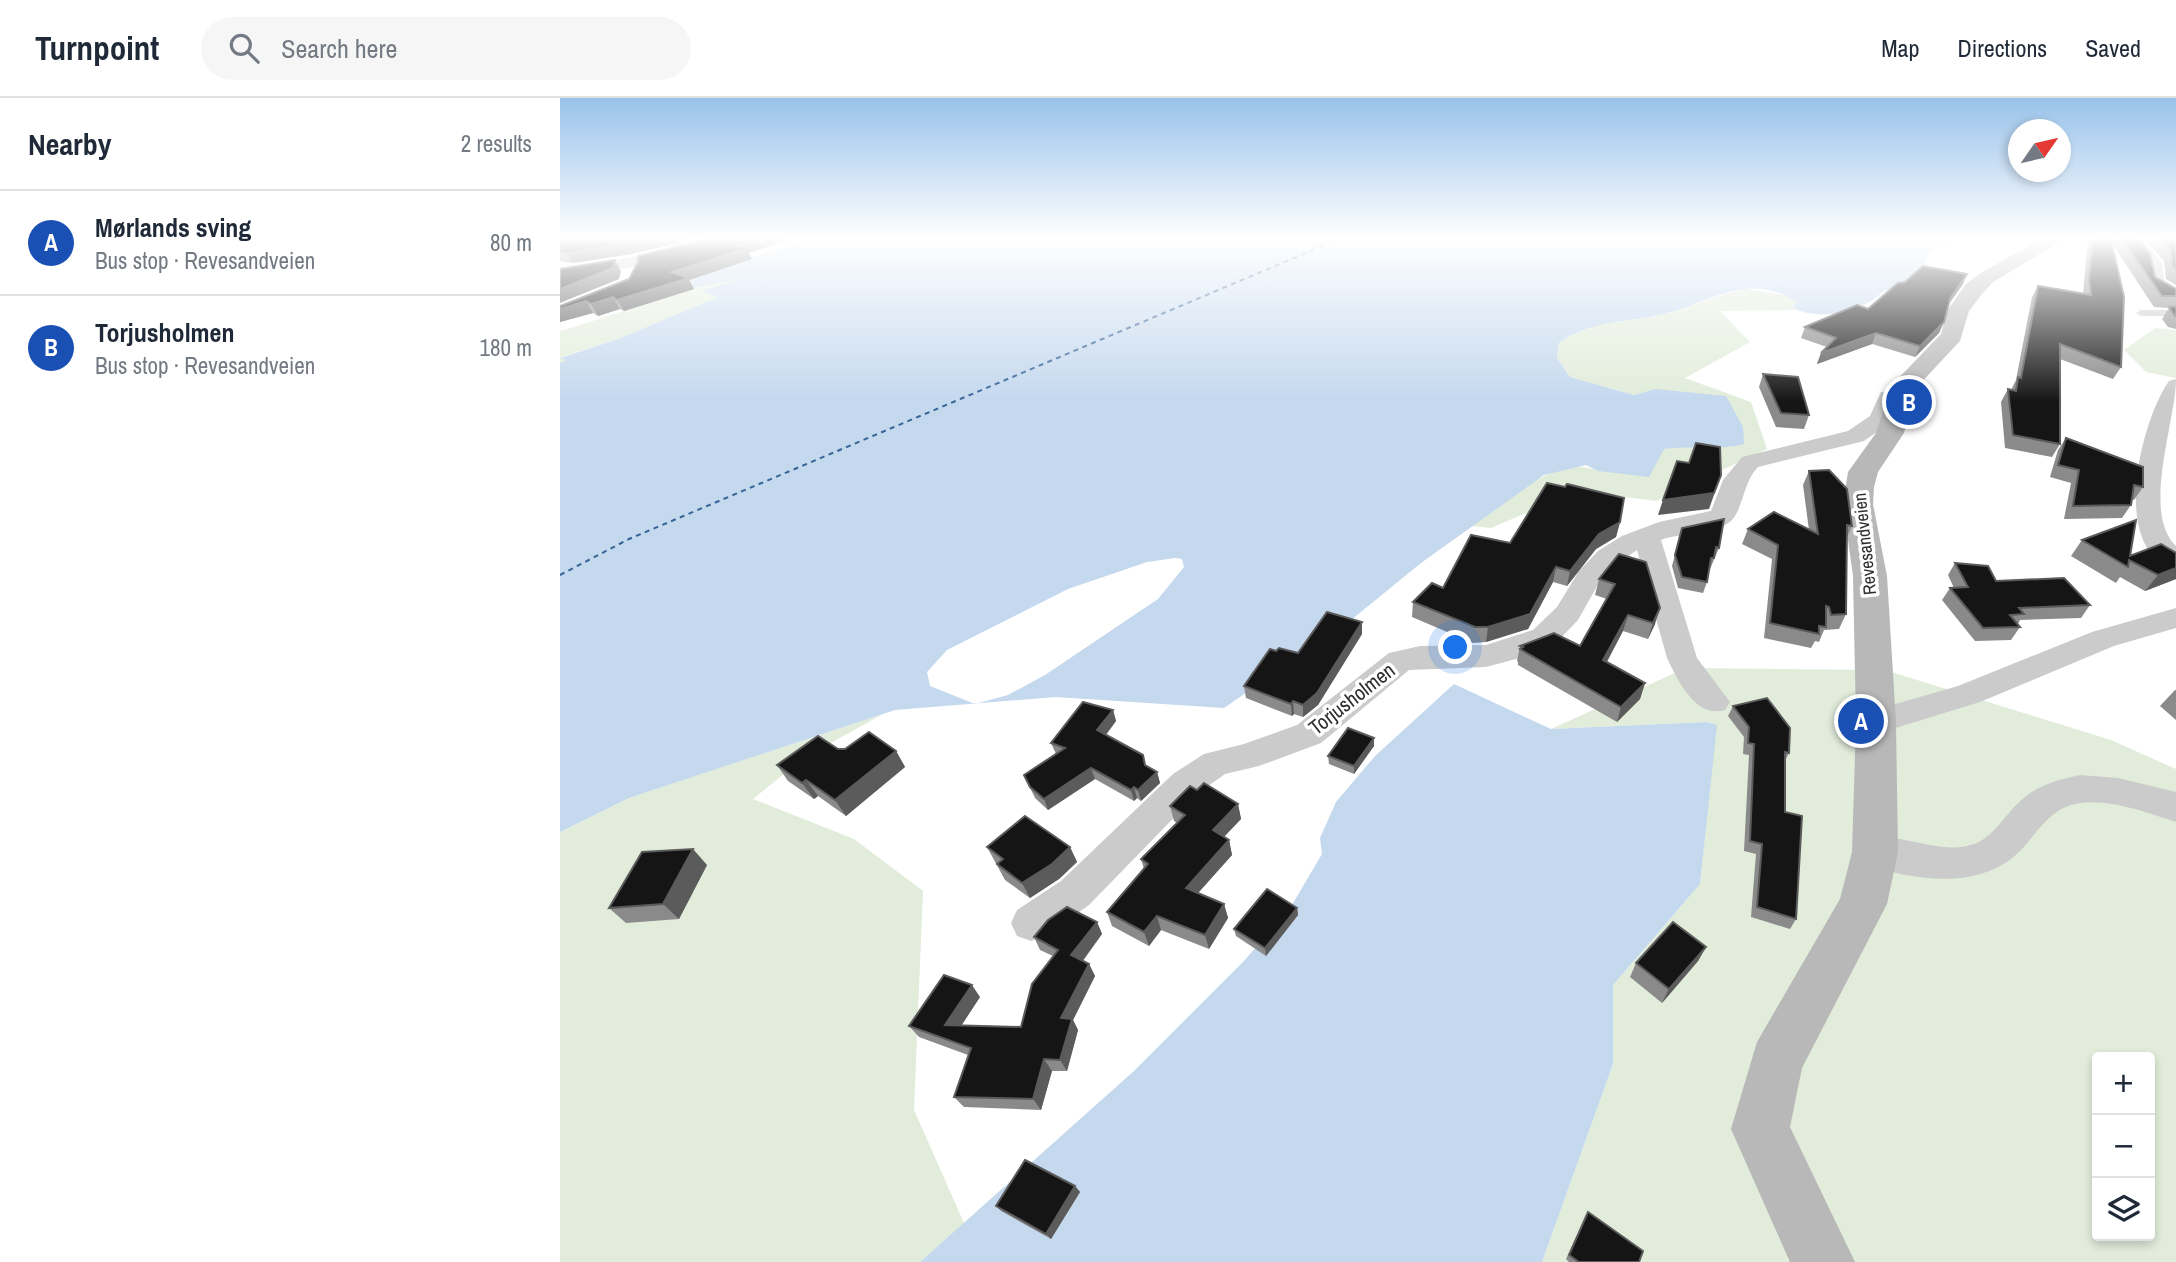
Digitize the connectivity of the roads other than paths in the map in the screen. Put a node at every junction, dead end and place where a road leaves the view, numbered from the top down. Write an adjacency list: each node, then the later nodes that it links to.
1 (1971, 293): 5 (main road, Revesandveien)
2 (2141, 313): 3 (lane)
3 (2176, 313)
4 (2176, 385): 7 (street)
5 (1899, 396): 6 (street, Torjusholmen); 10 (main road, Revesandveien)
6 (1647, 536): 9 (street); 13 (street, Torjusholmen)
7 (2176, 561)
8 (2176, 618): 10 (street)
9 (1714, 702)
10 (1876, 722): 12 (main road, Revesandveien)
11 (2176, 807): 12 (street)
12 (1875, 852): 14 (main road, Revesandveien)
13 (1031, 923)
14 (1823, 1262)

